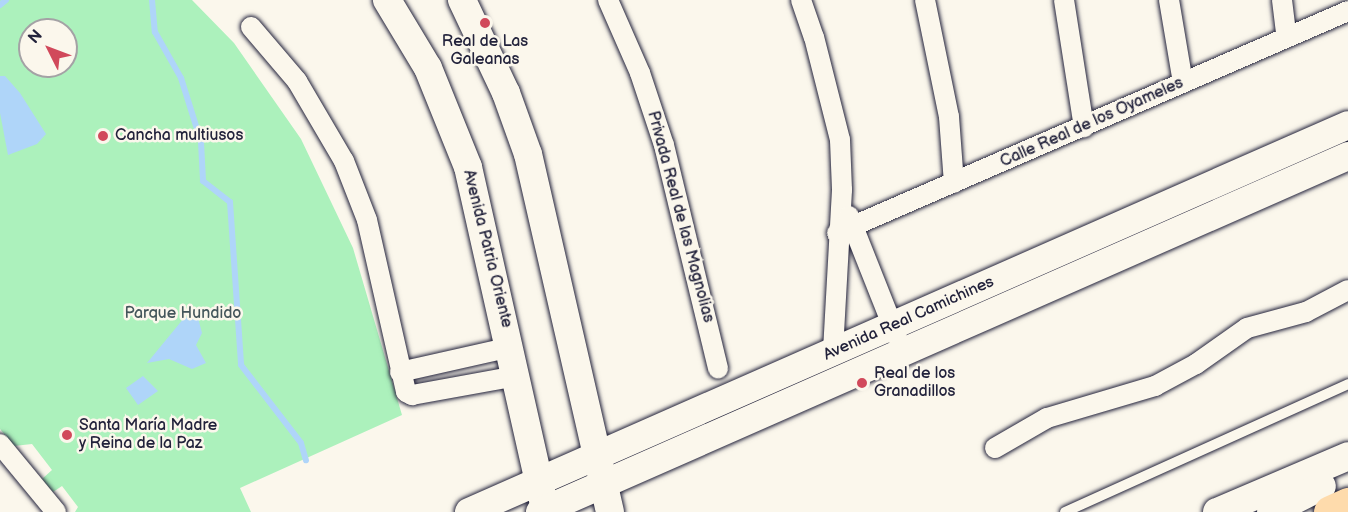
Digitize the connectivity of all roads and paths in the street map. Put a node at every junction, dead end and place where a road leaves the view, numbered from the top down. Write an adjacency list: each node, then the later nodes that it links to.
1 (387, 0): 22 (street, Avenida Patria Oriente)
2 (462, 0): 31 (street)
3 (608, 0): 25 (street, Privada Real de las Magnolias)
4 (801, 0): 17 (street)
5 (925, 0): 16 (street)
6 (1064, 0): 14 (street)
7 (1169, 0): 12 (street)
8 (1282, 0): 11 (street)
9 (1348, 11): 11 (street, Calle Real de los Oyameles)
10 (251, 27): 26 (street)
11 (1287, 38): 12 (street, Calle Real de los Oyameles)
12 (1183, 83): 14 (street, Calle Real de los Oyameles)
13 (1348, 125): 18 (street, Avenida Real Camichines)
14 (1084, 127): 16 (street, Calle Real de los Oyameles)
15 (1348, 156): 19 (street, Avenida Real Camichines)
16 (954, 183): 17 (street, Calle Real de los Oyameles)
17 (845, 230): 21 (street); 24 (street)
18 (1100, 235): 19 (street); 21 (street, Avenida Real Camichines)
19 (1111, 260): 23 (street, Avenida Real Camichines)
20 (1348, 290): 30 (street)
21 (892, 326): 23 (street); 24 (street, Avenida Real Camichines)
22 (511, 347): 26 (street); 27 (street, Avenida Patria Oriente)
23 (904, 351): 34 (street, Avenida Real Camichines)
24 (833, 352): 31 (street, Avenida Real Camichines)
25 (718, 369)
26 (400, 372): 27 (street)
27 (517, 376): 36 (street, Avenida Patria Oriente)
28 (1348, 384): 39 (lane)
29 (0, 444): 37 (street)
30 (995, 448)
31 (597, 456): 34 (street); 36 (street, Avenida Real Camichines)
32 (1348, 456): 40 (street)
33 (1348, 472): 41 (street)
34 (606, 499): 36 (street, Avenida Real Camichines)
35 (1348, 504): 42 (highway)
36 (542, 506): 38 (street, Avenida Real Camichines)
37 (56, 512)
38 (469, 512)
39 (1065, 512)
40 (1217, 512)
41 (1271, 512)
42 (1330, 512)

